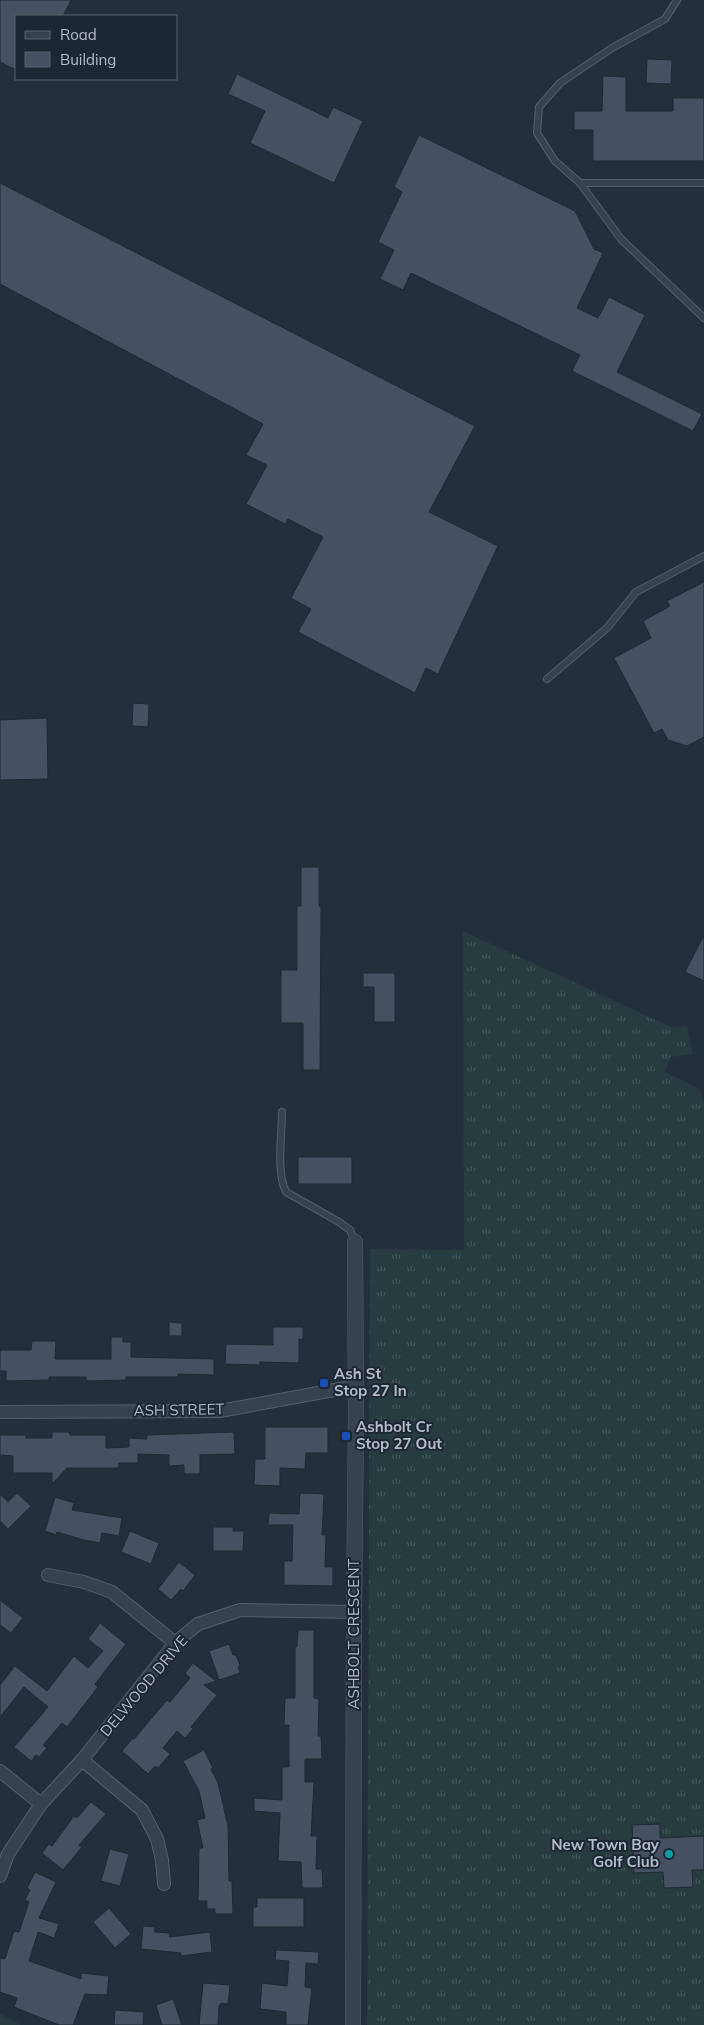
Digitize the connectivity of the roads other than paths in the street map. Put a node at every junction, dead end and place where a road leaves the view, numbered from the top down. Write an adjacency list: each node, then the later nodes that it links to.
1 (677, 0): 2 (lane)
2 (580, 183): 3 (lane); 4 (lane)
3 (704, 183)
4 (704, 318)
5 (704, 556): 6 (lane)
6 (547, 679)
7 (282, 1112): 8 (lane)
8 (355, 1242): 9 (street, ASHBOLT CRESCENT)
9 (356, 1386): 10 (street, ASH STREET); 12 (street, ASHBOLT CRESCENT)
10 (0, 1412)
11 (48, 1575): 13 (street)
12 (354, 1612): 13 (street, DELWOOD DRIVE); 19 (street, ASHBOLT CRESCENT)
13 (175, 1643): 14 (street, DELWOOD DRIVE)
14 (82, 1760): 16 (street, DELWOOD DRIVE); 18 (street)
15 (0, 1771): 16 (street)
16 (41, 1804): 17 (street, DELWOOD DRIVE)
17 (0, 1876)
18 (164, 1884)
19 (353, 2025)

